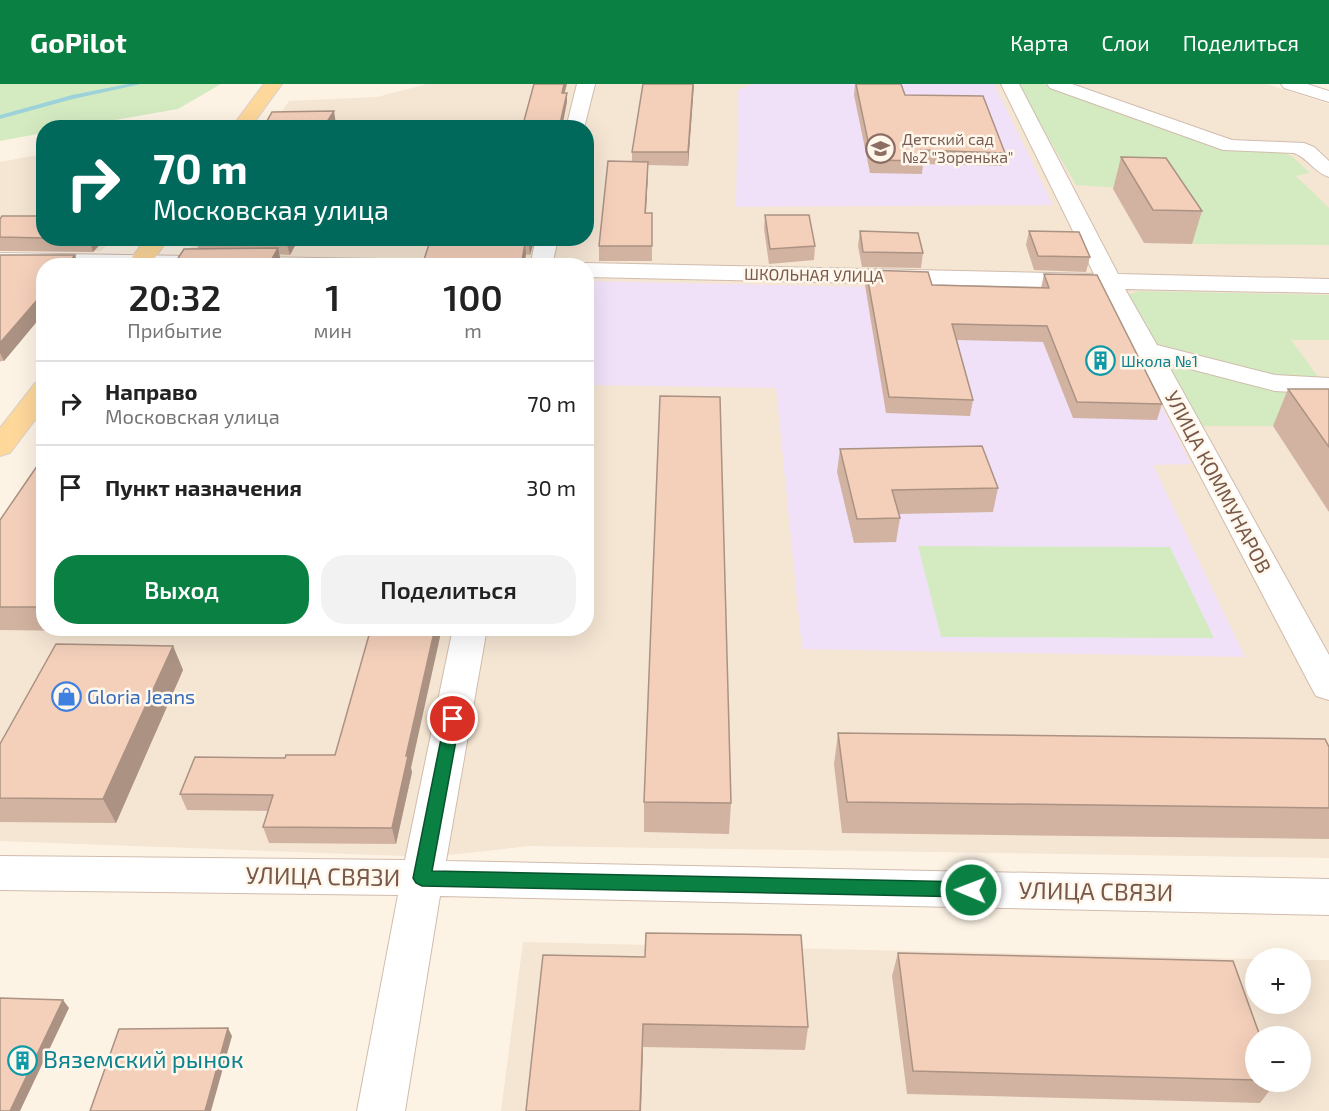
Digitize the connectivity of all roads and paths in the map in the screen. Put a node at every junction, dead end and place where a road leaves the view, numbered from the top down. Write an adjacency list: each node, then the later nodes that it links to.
1 (273, 84): 7 (main road)
2 (586, 84): 8 (street)
3 (1010, 84): 15 (street, УЛИЦА КОММУНАРОВ)
4 (1056, 84): 9 (street)
5 (1290, 84): 6 (street)
6 (1329, 97)
7 (246, 120)
8 (577, 120)
9 (1329, 171)
10 (152, 246): 11 (main road)
11 (143, 258)
12 (0, 260): 13 (street)
13 (36, 261)
14 (594, 270): 15 (street, ШКОЛЬНАЯ УЛИЦА)
15 (1110, 282): 16 (street, ШКОЛЬНАЯ УЛИЦА); 17 (street, УЛИЦА КОММУНАРОВ)
16 (1329, 286)
17 (1147, 350): 18 (street); 22 (street, УЛИЦА КОММУНАРОВ)
18 (1329, 386)
19 (36, 400): 20 (main road)
20 (0, 447)
21 (468, 636): 24 (street)
22 (1329, 687)
23 (0, 873): 24 (street, УЛИЦА СВЯЗИ)
24 (422, 878): 25 (street, УЛИЦА СВЯЗИ); 26 (street)
25 (1329, 897)
26 (381, 1111)

